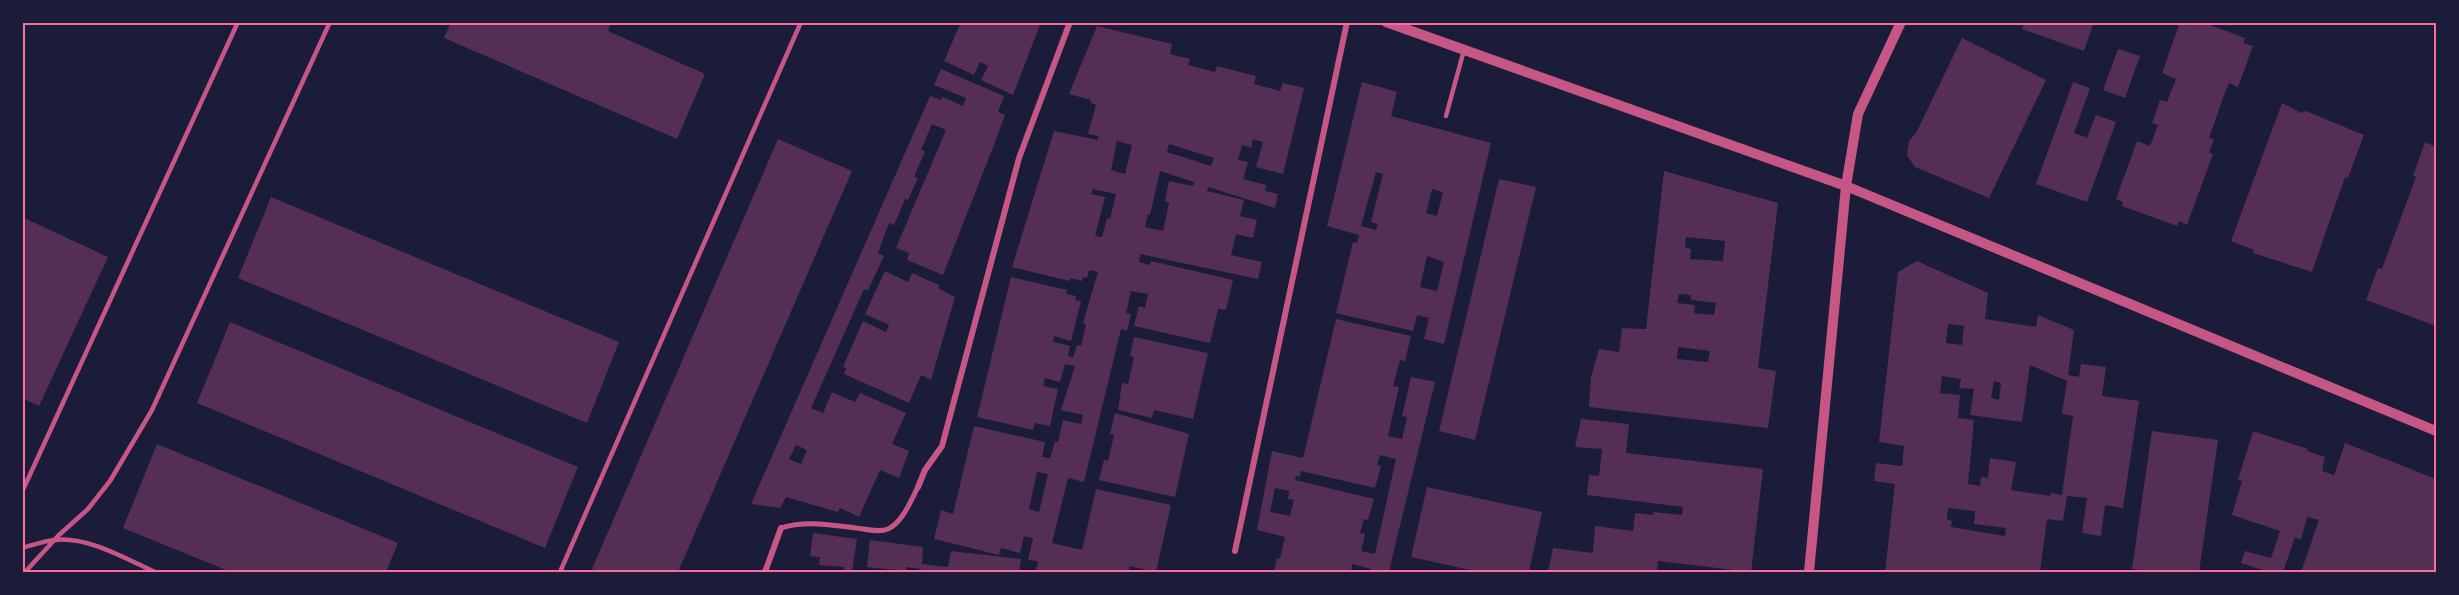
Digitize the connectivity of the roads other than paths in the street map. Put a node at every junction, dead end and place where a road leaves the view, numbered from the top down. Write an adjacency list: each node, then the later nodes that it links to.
1 (238, 22): 13 (lane)
2 (330, 22): 15 (lane)
3 (801, 22): 20 (lane)
4 (1070, 22): 12 (street)
5 (1347, 22): 17 (street)
6 (1386, 22): 8 (street)
7 (1901, 22): 10 (street)
8 (1464, 50): 9 (lane); 10 (street)
9 (1446, 116)
10 (1846, 186): 11 (street); 22 (street)
11 (2436, 431)
12 (918, 487): 14 (street)
13 (22, 492)
14 (781, 528): 21 (street)
15 (55, 539): 16 (lane); 18 (lane); 19 (lane)
16 (22, 548)
17 (1235, 551)
18 (25, 573)
19 (156, 573)
20 (561, 573)
21 (765, 573)
22 (1809, 573)

